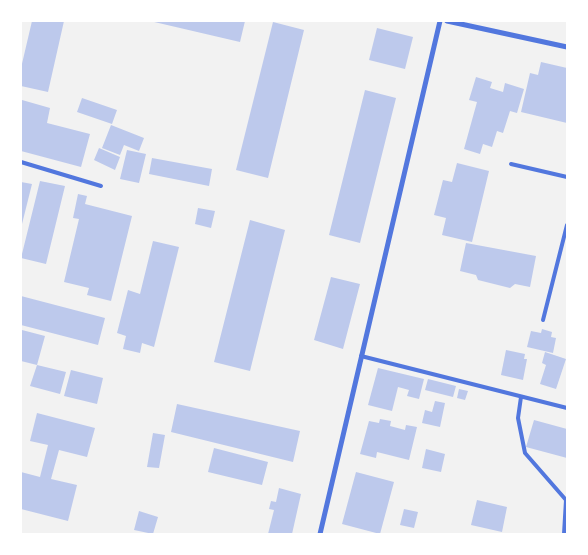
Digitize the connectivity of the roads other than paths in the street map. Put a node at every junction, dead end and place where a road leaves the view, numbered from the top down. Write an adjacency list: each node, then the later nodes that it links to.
1 (440, 21): 10 (street)
2 (447, 21): 3 (street)
3 (567, 47)
4 (21, 162): 7 (lane)
5 (511, 164): 6 (lane)
6 (567, 177)
7 (101, 186)
8 (567, 225): 9 (lane)
9 (543, 320)
10 (361, 356): 11 (lane); 13 (street)
11 (521, 397): 12 (lane); 14 (lane)
12 (567, 408)
13 (320, 534)
14 (564, 534)

